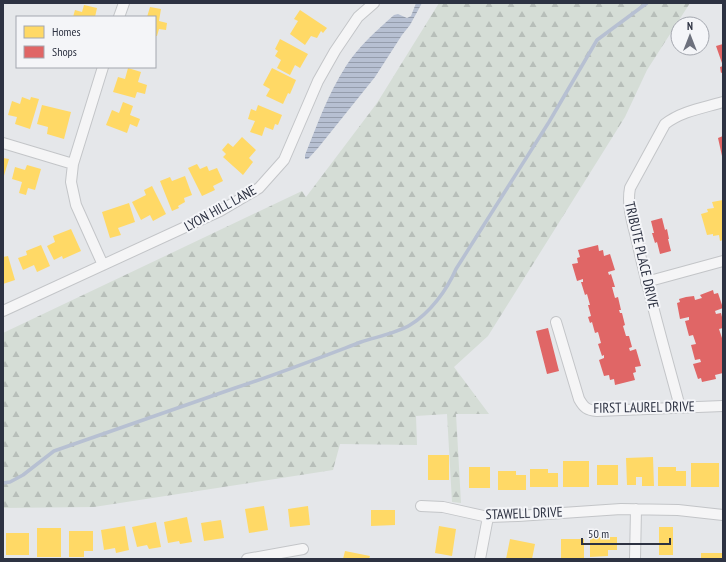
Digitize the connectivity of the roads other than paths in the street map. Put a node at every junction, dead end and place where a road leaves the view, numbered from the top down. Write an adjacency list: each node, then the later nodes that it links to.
1 (124, 3): 3 (street)
2 (374, 3): 9 (street, LYON HILL LANE)
3 (119, 16)
4 (104, 68): 7 (street)
5 (723, 102): 10 (street, TRIBUTE PLACE DRIVE)
6 (3, 143): 7 (street)
7 (73, 164): 9 (street)
8 (723, 261): 10 (street)
9 (103, 265): 11 (street, LYON HILL LANE)
10 (646, 282): 14 (street, TRIBUTE PLACE DRIVE)
11 (3, 310)
12 (556, 322): 14 (street, FIRST LAUREL DRIVE)
13 (723, 406): 14 (street, FIRST LAUREL DRIVE)
14 (680, 407)
15 (421, 506): 18 (street, STAWELL DRIVE)
16 (636, 509): 17 (street, STAWELL DRIVE); 18 (street, STAWELL DRIVE); 22 (street)
17 (723, 515)
18 (488, 517): 21 (street)
19 (303, 549): 20 (street)
20 (247, 559)
21 (480, 559)
22 (635, 559)

